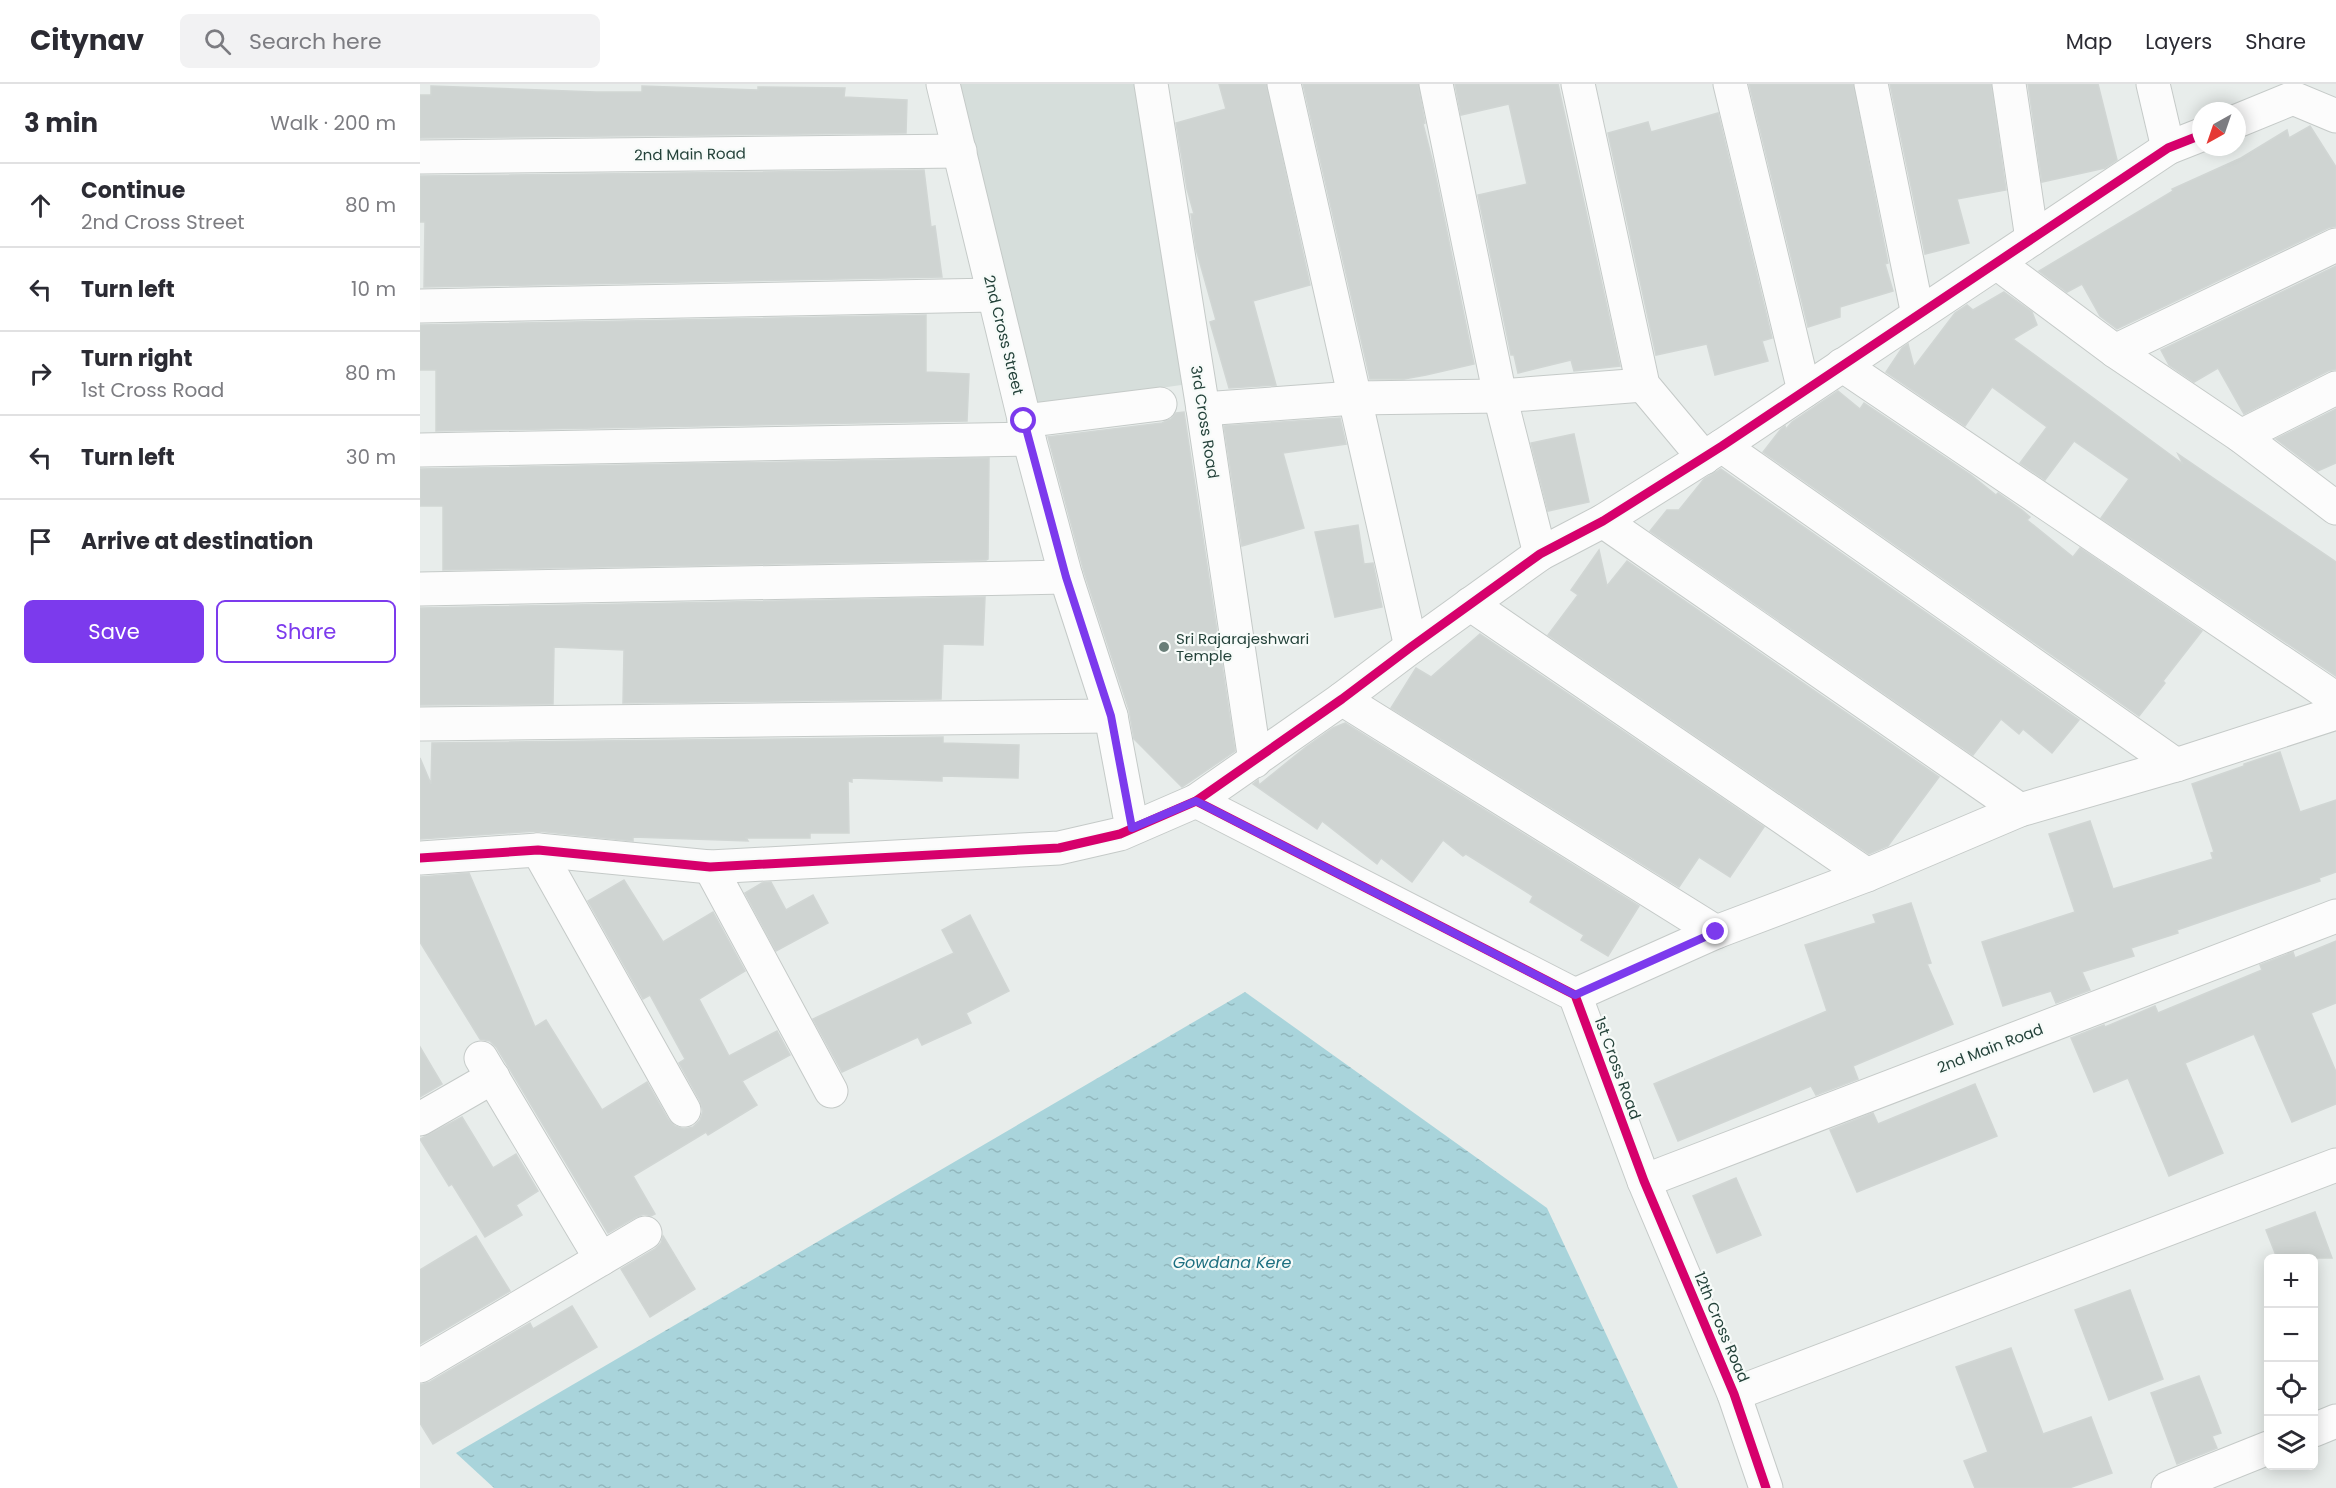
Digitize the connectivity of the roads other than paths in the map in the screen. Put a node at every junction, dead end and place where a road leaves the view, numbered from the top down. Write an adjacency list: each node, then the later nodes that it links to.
1 (943, 84): 15 (street, 2nd Cross Street)
2 (1150, 84): 31 (street, 3rd Cross Road)
3 (1284, 84): 29 (street)
4 (1436, 84): 28 (street)
5 (1578, 84): 25 (street)
6 (1730, 84): 27 (street)
7 (1871, 84): 22 (street)
8 (2009, 84): 17 (street)
9 (2153, 84): 14 (street)
10 (2291, 91): 11 (street); 12 (street)
11 (2246, 116)
12 (2336, 116)
13 (2192, 139): 14 (street)
14 (2168, 148): 17 (street)
15 (960, 151): 16 (street, 2nd Main Road); 20 (street, 2nd Cross Street)
16 (420, 157)
17 (2032, 239): 19 (street)
18 (2336, 245): 23 (street)
19 (1997, 263): 22 (street); 23 (street)
20 (994, 295): 21 (street); 32 (street, 2nd Cross Street)
21 (420, 306)
22 (1918, 315): 24 (street)
23 (2115, 351): 33 (street)
24 (1842, 365): 27 (street); 44 (street)
25 (1643, 385): 28 (street); 35 (street)
26 (2336, 388): 33 (street)
27 (1804, 391): 35 (street)
28 (1500, 396): 29 (street); 38 (street)
29 (1354, 398): 31 (street); 42 (street)
30 (1160, 404): 32 (street)
31 (1203, 409): 48 (street, 3rd Cross Road)
32 (1027, 430): 34 (street); 39 (street, 2nd Cross Street)
33 (2241, 436): 36 (street)
34 (420, 450)
35 (1713, 452): 37 (street); 49 (street)
36 (2336, 508)
37 (1603, 521): 38 (street); 51 (street)
38 (1540, 554): 41 (street)
39 (1066, 577): 40 (street); 46 (street, 2nd Cross Street)
40 (420, 590)
41 (1470, 604): 42 (street); 56 (street)
42 (1411, 647): 43 (street)
43 (1342, 699): 48 (street); 58 (street)
44 (2336, 699)
45 (2336, 713): 49 (street)
46 (1111, 716): 47 (street); 52 (street, 2nd Cross Street)
47 (420, 724)
48 (1255, 761): 50 (street)
49 (2176, 765): 51 (street)
50 (1196, 801): 52 (street); 59 (street)
51 (2020, 810): 56 (street)
52 (1132, 828): 55 (street)
53 (538, 850): 54 (street); 55 (street); 61 (street)
54 (420, 858)
55 (710, 867): 60 (street)
56 (1867, 875): 58 (street)
57 (2336, 916): 64 (street, 2nd Main Road)
58 (1716, 932): 59 (street)
59 (1575, 995): 64 (street, 1st Cross Road)
60 (831, 1091)
61 (684, 1110)
62 (420, 1119): 66 (street)
63 (2336, 1165): 68 (street)
64 (1644, 1181): 68 (street, 12th Cross Road)
65 (645, 1233): 66 (street)
66 (601, 1259): 67 (street)
67 (420, 1366)
68 (1734, 1394): 72 (street, 12th Cross Road)
69 (2336, 1421): 70 (street)
70 (2318, 1428)
71 (2264, 1450): 73 (street)
72 (1766, 1488)
73 (2168, 1488)

